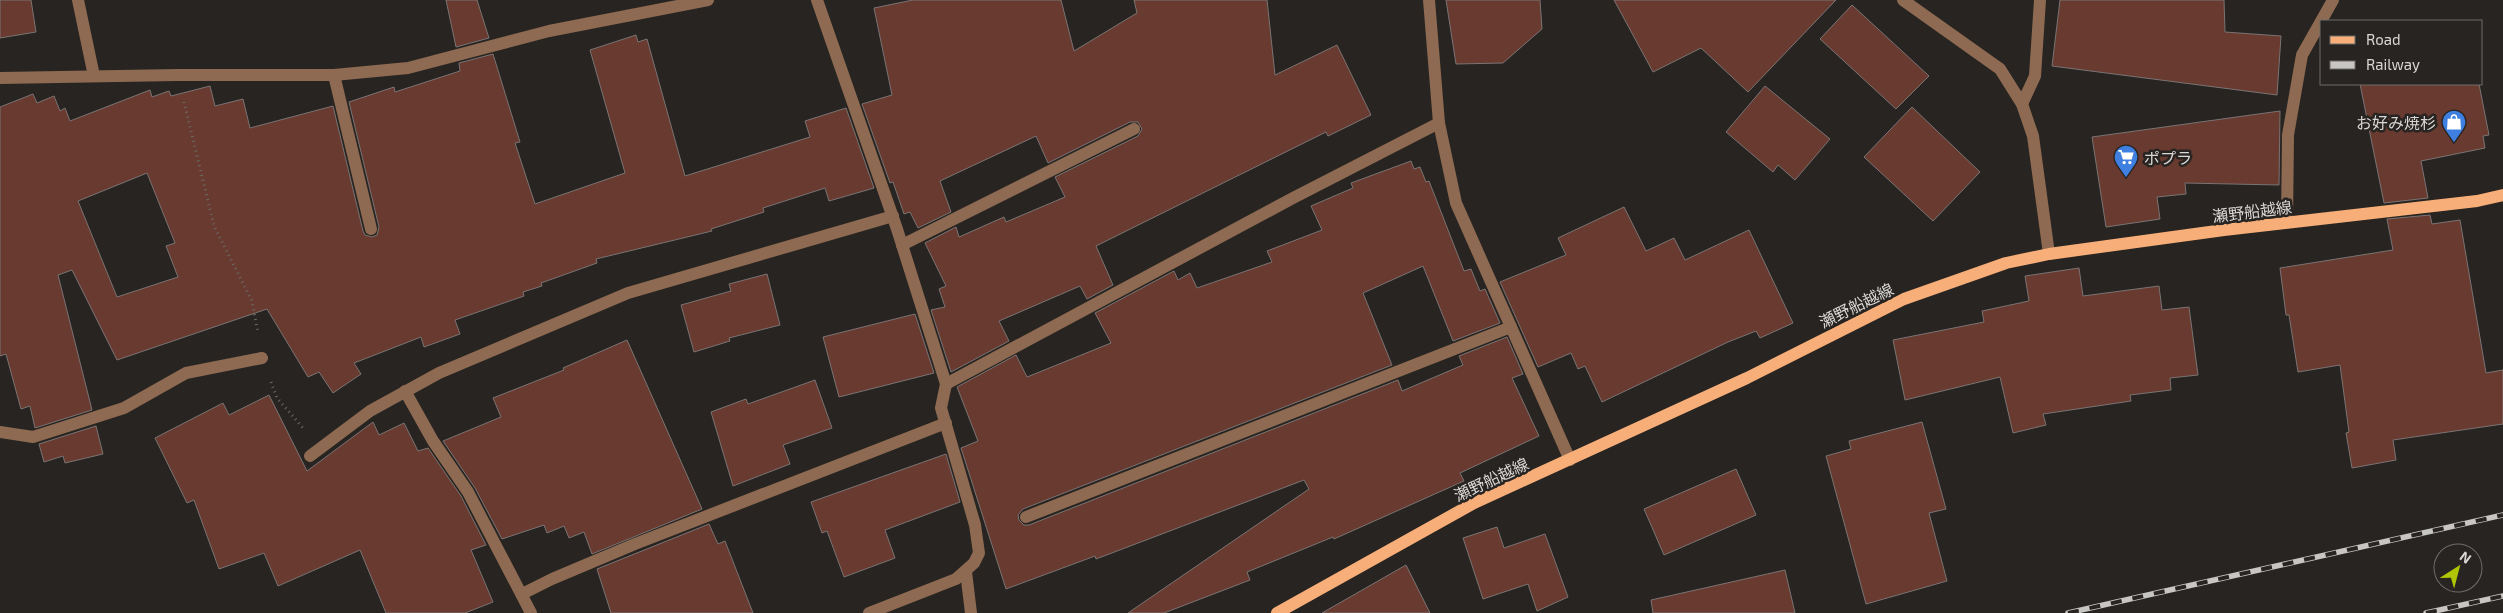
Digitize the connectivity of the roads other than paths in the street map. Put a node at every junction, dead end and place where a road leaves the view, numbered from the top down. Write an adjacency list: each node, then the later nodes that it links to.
1 (78, 0): 11 (street)
2 (708, 0): 10 (street)
3 (817, 0): 17 (street)
4 (1429, 0): 14 (street)
5 (1902, 0): 13 (street)
6 (2040, 0): 13 (street)
7 (2333, 0): 8 (street)
8 (2322, 20)
9 (2320, 23): 18 (street)
10 (334, 75): 11 (street); 19 (street)
11 (94, 76): 12 (street)
12 (0, 78)
13 (2022, 104): 21 (street)
14 (1439, 123): 22 (street); 24 (street)
15 (1134, 129): 20 (street)
16 (2503, 195): 18 (main road, 瀬野船越線)
17 (893, 216): 20 (street); 25 (street)
18 (2287, 222): 21 (main road, 瀬野船越線)
19 (371, 228)
20 (902, 245): 24 (street)
21 (2049, 254): 29 (main road, 瀬野船越線)
22 (1511, 327): 29 (street); 30 (street)
23 (262, 358): 27 (street)
24 (946, 384): 26 (street)
25 (405, 392): 28 (street); 32 (street)
26 (946, 423): 31 (street); 32 (street)
27 (0, 432)
28 (310, 456)
29 (1570, 460): 36 (main road, 瀬野船越線)
30 (1026, 517)
31 (966, 572): 34 (street); 35 (street)
32 (522, 594): 33 (street)
33 (531, 613)
34 (869, 613)
35 (971, 613)
36 (1277, 613)

